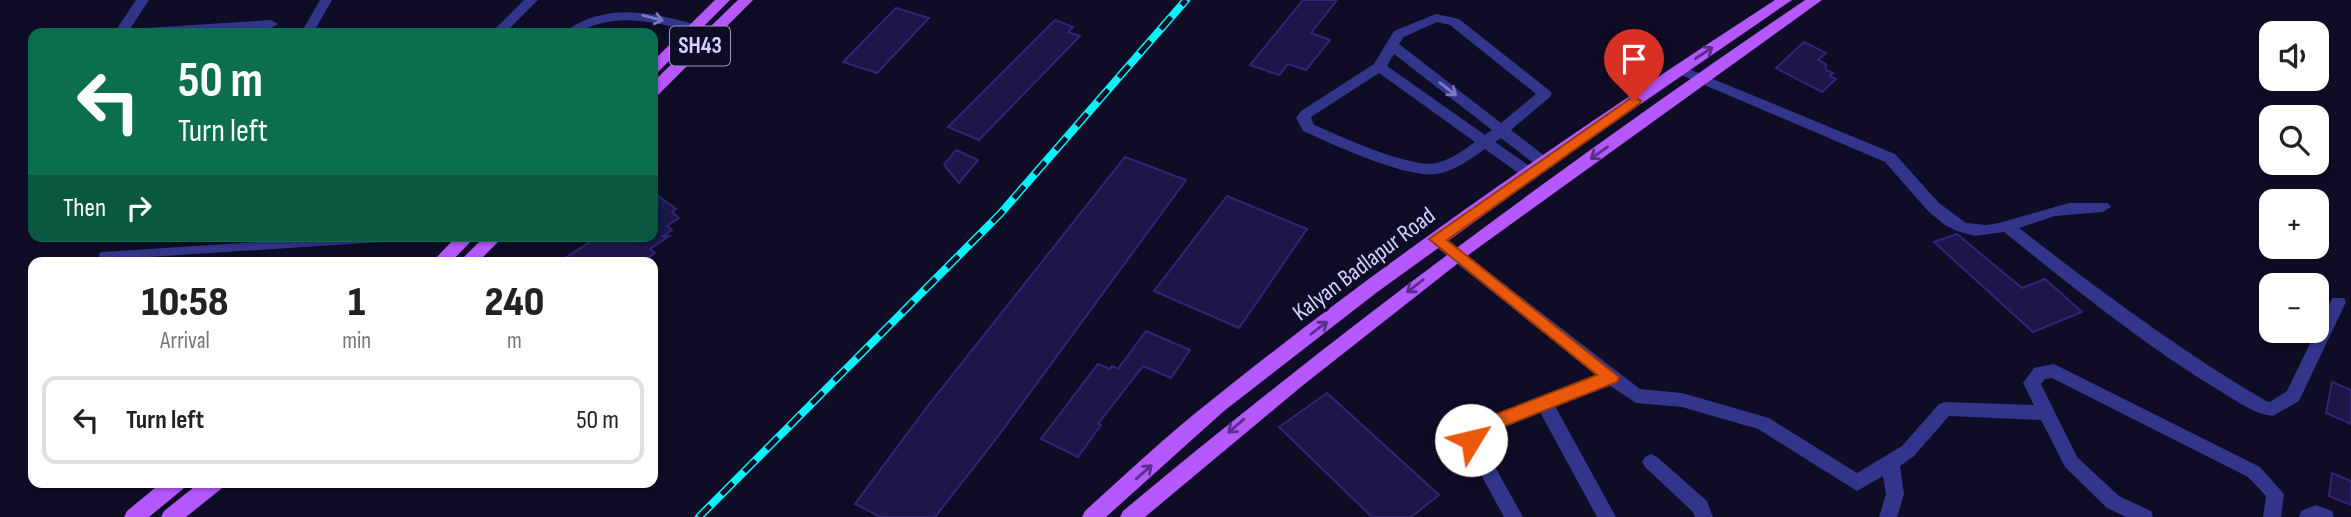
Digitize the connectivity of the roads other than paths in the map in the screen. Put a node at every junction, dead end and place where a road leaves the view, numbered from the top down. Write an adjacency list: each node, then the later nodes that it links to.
1 (143, 0): 9 (street)
2 (326, 0): 11 (street)
3 (533, 0): 12 (street)
4 (723, 0): 14 (main road, SH43)
5 (746, 0): 15 (main road, SH43)
6 (1815, 0): 7 (main road, Kalyan Badlapur Road)
7 (1787, 5): 19 (main road, Kalyan Badlapur Road, one-way to 7); 20 (main road, Kalyan Badlapur Road)
8 (271, 24): 10 (street)
9 (123, 28)
10 (207, 28)
11 (310, 28)
12 (502, 28)
13 (576, 28): 14 (lane, one-way to 14)
14 (694, 28): 15 (lane); 17 (main road, SH43)
15 (713, 34): 21 (main road, SH43)
16 (1394, 47): 18 (street); 22 (street, one-way to 22); 22 (street)
17 (658, 64)
18 (1379, 67): 23 (street); 23 (street)
19 (1679, 69): 20 (street); 24 (main road, Kalyan Badlapur Road)
20 (1703, 79): 26 (street); 31 (main road, Kalyan Badlapur Road, one-way to 31)
21 (658, 86)
22 (1502, 130): 23 (street); 24 (street)
23 (1486, 141): 24 (street)
24 (1538, 169): 27 (main road, Kalyan Badlapur Road)
25 (2103, 207): 26 (street)
26 (2008, 227): 35 (street)
27 (1436, 239): 31 (street); 46 (main road, Kalyan Badlapur Road, one-way to 27)
28 (319, 242): 32 (lane)
29 (462, 242): 33 (main road)
30 (485, 242): 34 (main road)
31 (1457, 254): 36 (street); 47 (main road, Kalyan Badlapur Road, one-way to 47)
32 (103, 256)
33 (445, 257)
34 (472, 257)
35 (2338, 302)
36 (1611, 377): 37 (street); 40 (street)
37 (1544, 403): 48 (street); 49 (street)
38 (2047, 413): 40 (street); 43 (street); 53 (street)
39 (1651, 462): 50 (street)
40 (1890, 462): 51 (street)
41 (170, 488): 44 (main road)
42 (208, 488): 45 (main road)
43 (2115, 509): 52 (street)
44 (134, 517)
45 (172, 517)
46 (1092, 517)
47 (1130, 517)
48 (1514, 517)
49 (1607, 517)
50 (1704, 517)
51 (1888, 517)
52 (2144, 517)
53 (2272, 517)
54 (2308, 517): 55 (street)
55 (2325, 517)

